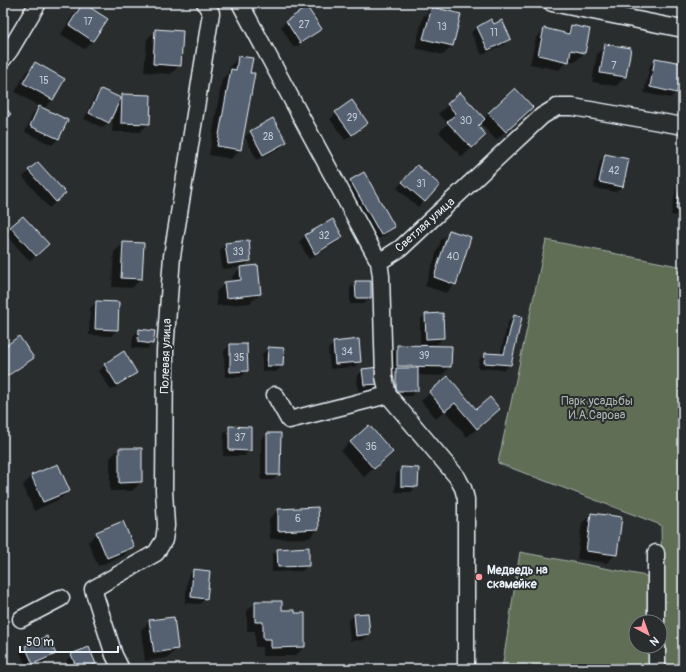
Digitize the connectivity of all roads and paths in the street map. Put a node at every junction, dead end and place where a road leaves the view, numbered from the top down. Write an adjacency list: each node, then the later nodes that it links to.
1 (38, 3): 6 (street)
2 (205, 3): 16 (street, Полевая улица)
3 (240, 3): 8 (street)
4 (552, 3): 5 (street)
5 (683, 29)
6 (3, 60)
7 (683, 126): 8 (street, Светлая улица)
8 (379, 262): 10 (street)
9 (275, 395): 10 (street)
10 (388, 395): 17 (street)
11 (656, 553): 13 (street)
12 (60, 598): 14 (street)
13 (656, 614)
14 (21, 619)
15 (657, 654): 18 (street)
16 (121, 669)
17 (466, 669)
18 (657, 669)

